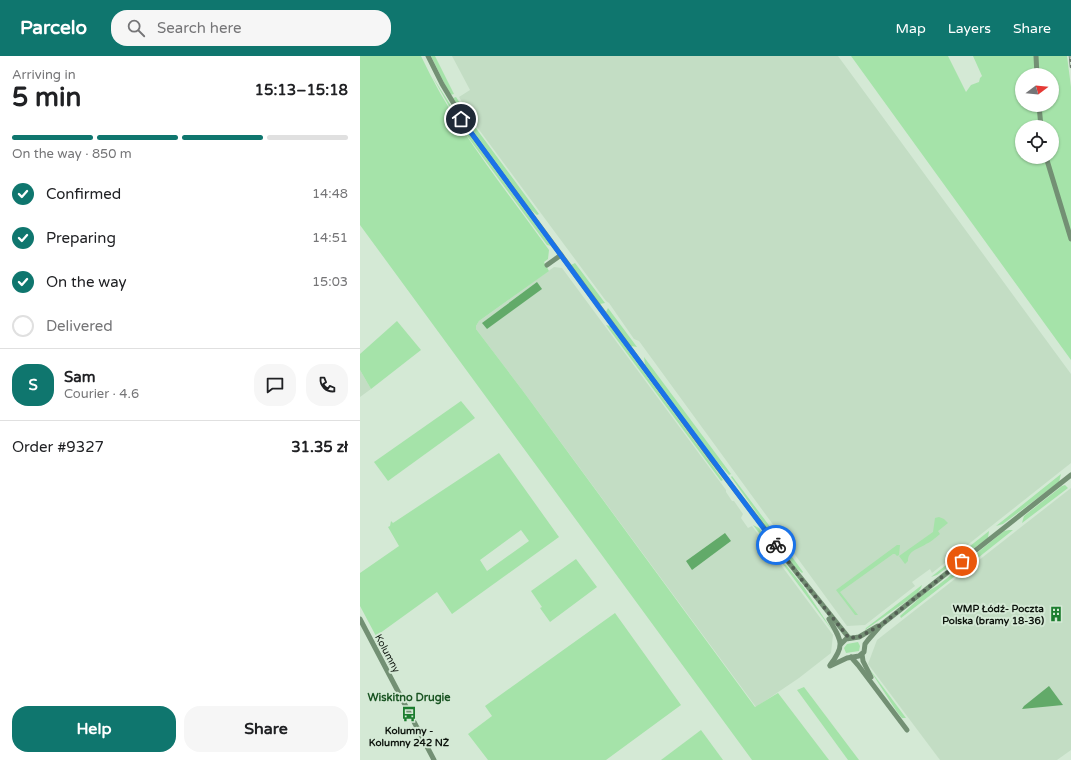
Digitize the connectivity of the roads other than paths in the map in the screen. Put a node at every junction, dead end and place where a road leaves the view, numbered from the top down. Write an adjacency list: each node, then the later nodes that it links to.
1 (428, 56): 6 (street)
2 (1036, 56): 3 (street)
3 (1037, 68)
4 (1048, 164): 5 (street)
5 (1071, 239)
6 (561, 255): 7 (street); 9 (street)
7 (547, 265)
8 (1071, 475): 11 (street)
9 (823, 607): 12 (street); 14 (street)
10 (360, 619): 21 (street, Kolumny)
11 (881, 625): 13 (street); 15 (street)
12 (849, 638): 13 (street); 14 (street)
13 (856, 638): 15 (street)
14 (841, 644): 16 (street)
15 (865, 647): 17 (street)
16 (840, 650): 18 (street); 18 (street)
17 (862, 654): 18 (street); 19 (street)
18 (849, 657): 19 (street)
19 (879, 692): 20 (street)
20 (908, 730)
21 (434, 760)

